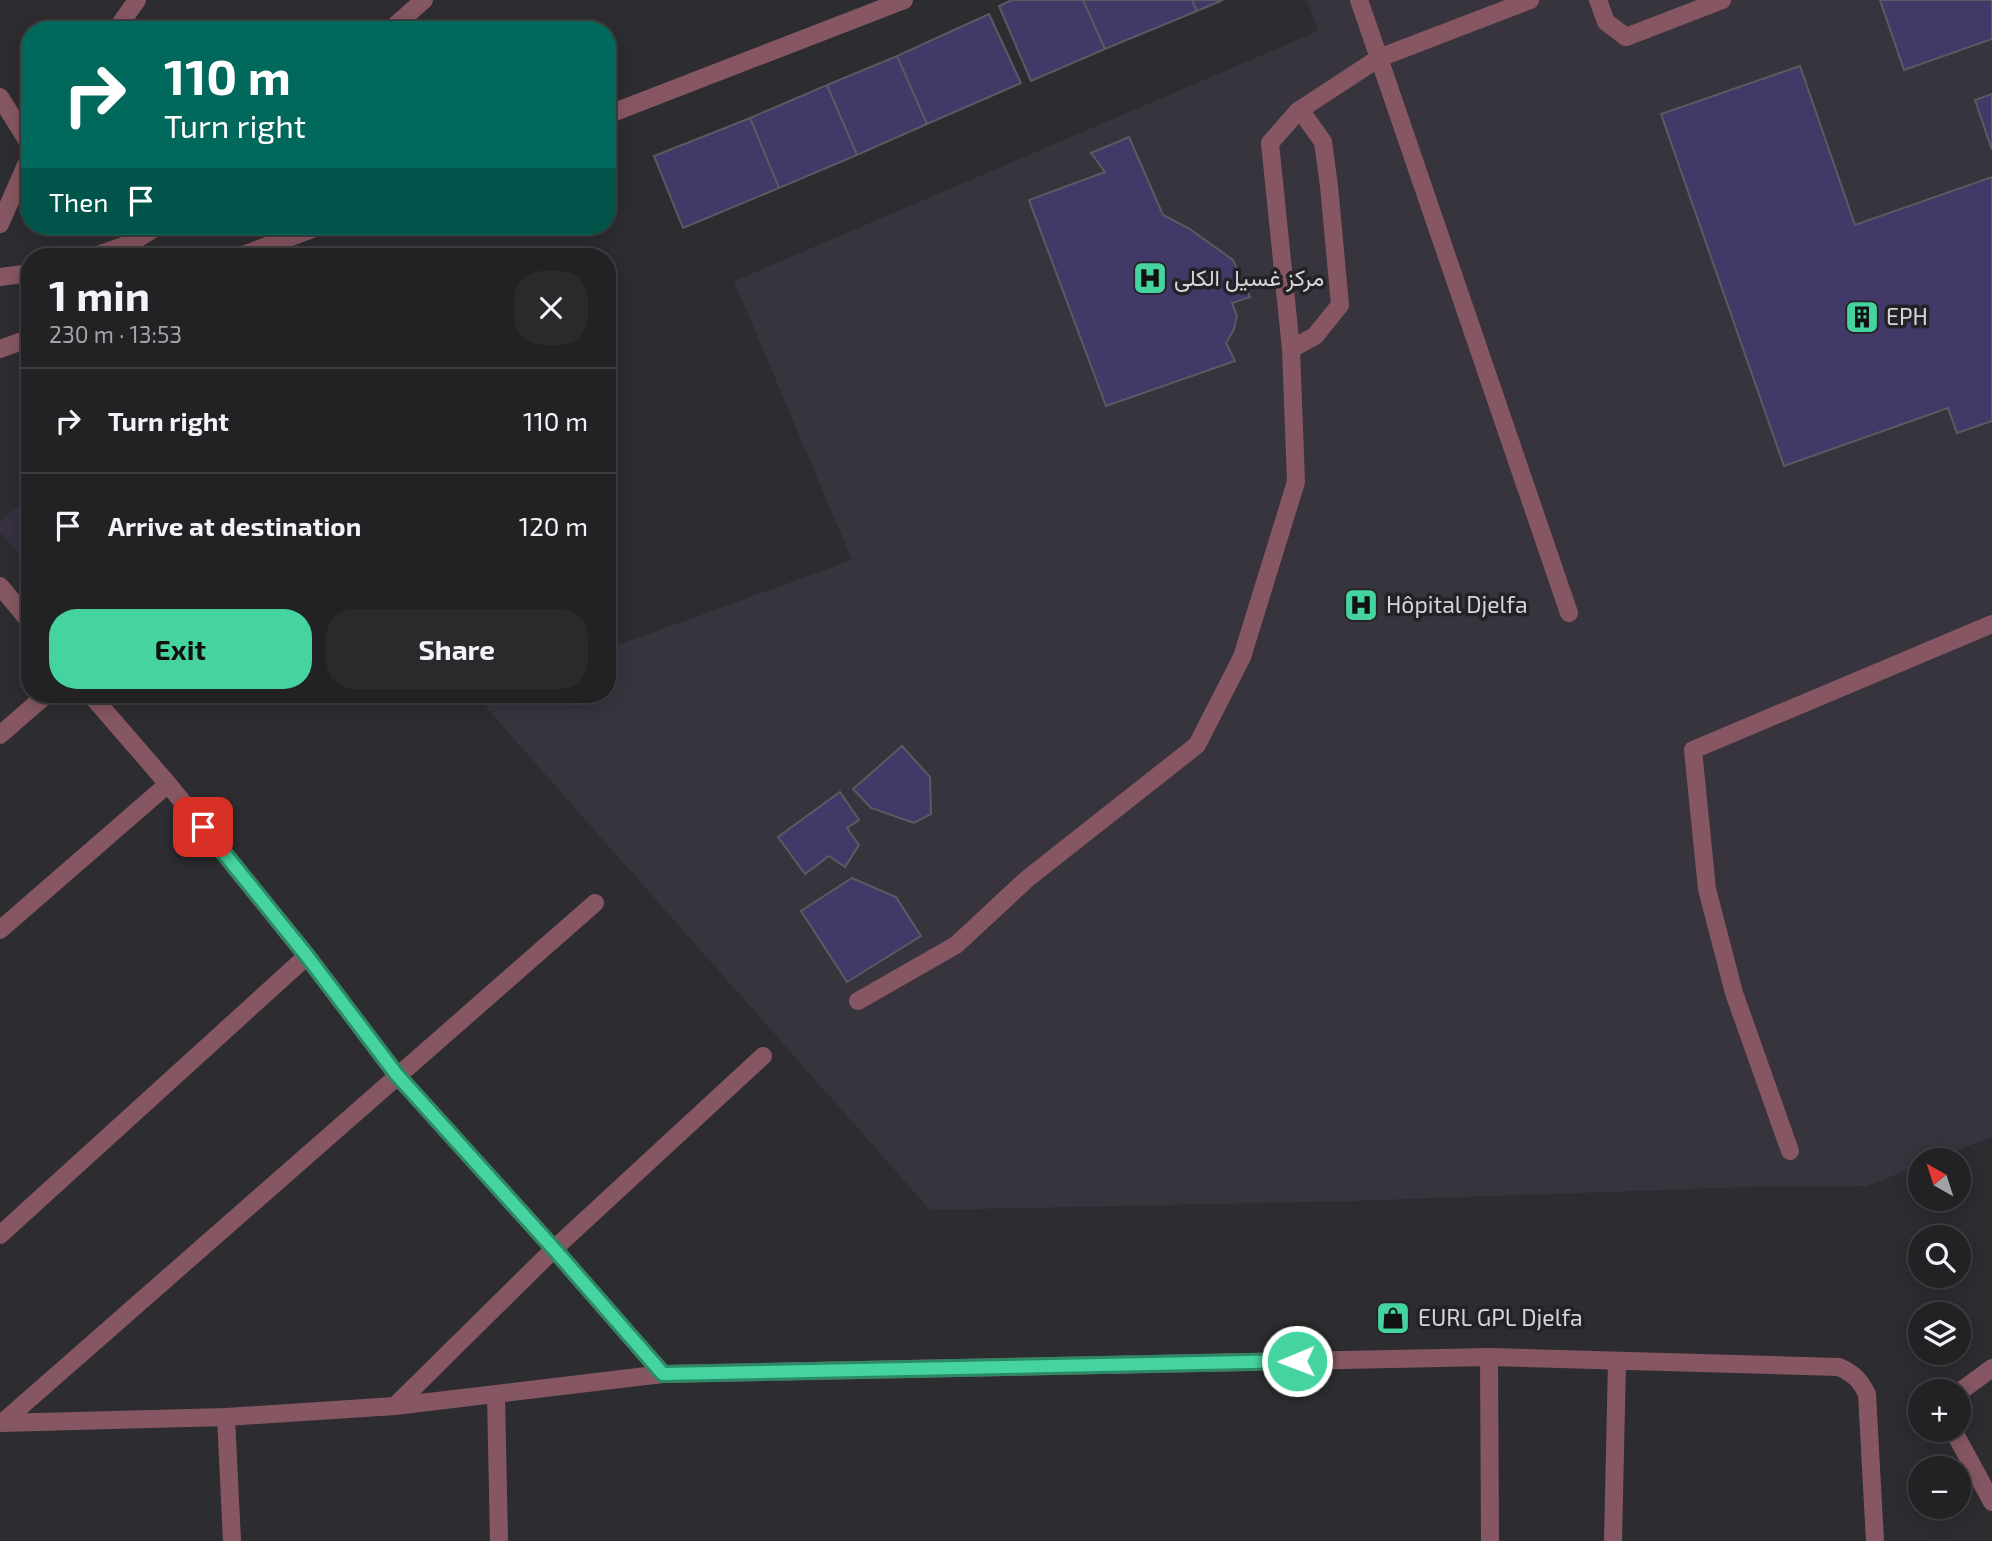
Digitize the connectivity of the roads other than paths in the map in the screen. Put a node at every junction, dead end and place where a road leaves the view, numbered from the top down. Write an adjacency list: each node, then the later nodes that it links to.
1 (137, 0): 8 (street)
2 (424, 0): 9 (street)
3 (904, 0): 13 (street)
4 (1359, 0): 10 (street)
5 (1531, 0): 10 (street)
6 (1598, 0): 7 (street)
7 (1722, 0)
8 (119, 15)
9 (400, 21)
10 (1379, 58): 12 (street); 28 (street)
11 (0, 97): 14 (street)
12 (1298, 111): 25 (street); 25 (street)
13 (616, 112)
14 (21, 131)
15 (21, 176): 16 (street)
16 (0, 224)
17 (144, 235): 19 (street)
18 (296, 235): 20 (street)
19 (118, 248)
20 (262, 248)
21 (21, 274): 22 (street)
22 (0, 277)
23 (21, 341): 24 (street)
24 (0, 349)
25 (1291, 349): 37 (street)
26 (0, 586): 27 (street)
27 (21, 611)
28 (1569, 613)
29 (1992, 624): 40 (street)
30 (37, 703): 32 (street)
31 (98, 703): 33 (street)
32 (0, 735)
33 (168, 784): 35 (street); 36 (street)
34 (595, 903): 39 (street)
35 (0, 930)
36 (307, 956): 39 (street); 41 (street)
37 (858, 1001)
38 (763, 1056): 42 (street)
39 (397, 1075): 42 (street); 51 (street)
40 (1790, 1151)
41 (0, 1235)
42 (554, 1249): 46 (street); 49 (street)
43 (1489, 1357): 44 (street); 46 (street); 56 (street)
44 (1617, 1361): 57 (street); 58 (street)
45 (1992, 1367): 47 (street)
46 (663, 1374): 48 (street)
47 (1971, 1383)
48 (496, 1395): 49 (street); 55 (street)
49 (395, 1406): 50 (street)
50 (226, 1417): 51 (street); 54 (street)
51 (1, 1423)
52 (1959, 1442): 53 (street)
53 (1992, 1502)
54 (232, 1541)
55 (499, 1541)
56 (1490, 1541)
57 (1613, 1541)
58 (1875, 1541)

